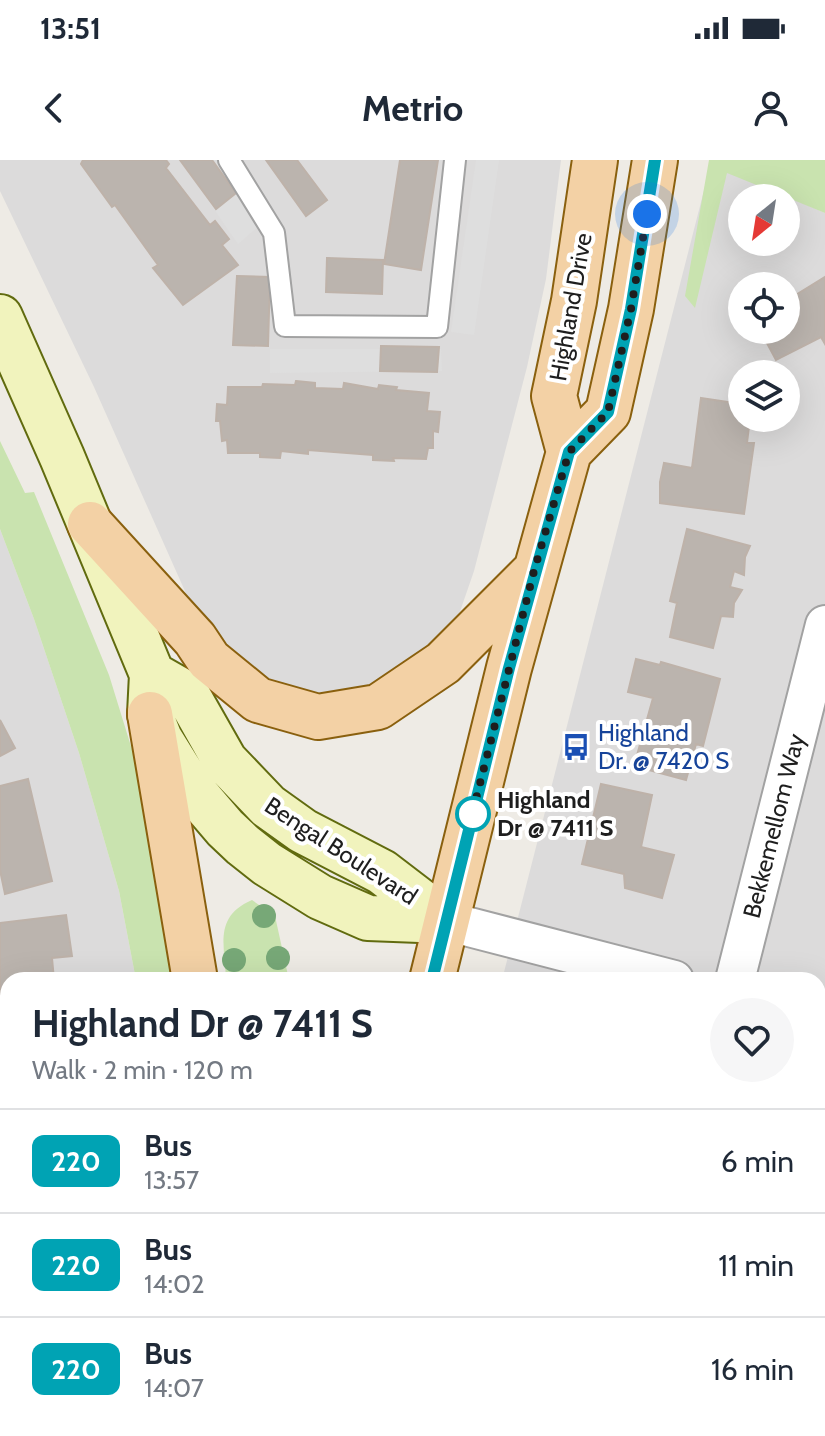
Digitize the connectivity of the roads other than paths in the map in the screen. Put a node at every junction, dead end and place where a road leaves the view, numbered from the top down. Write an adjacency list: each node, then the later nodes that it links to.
1 (229, 160): 2 (lane)
2 (455, 160)
3 (595, 160): 6 (main road, Highland Drive)
4 (655, 160): 6 (main road)
5 (0, 317): 7 (main road)
6 (569, 452): 8 (main road)
7 (90, 524): 8 (main road); 10 (main road)
8 (534, 571): 11 (main road)
9 (825, 625): 15 (street, Bekkemellom Way)
10 (151, 694): 11 (main road, Bengal Boulevard); 12 (main road)
11 (446, 921): 13 (main road); 14 (street)
12 (194, 972)
13 (434, 972)
14 (643, 972)
15 (737, 972)

